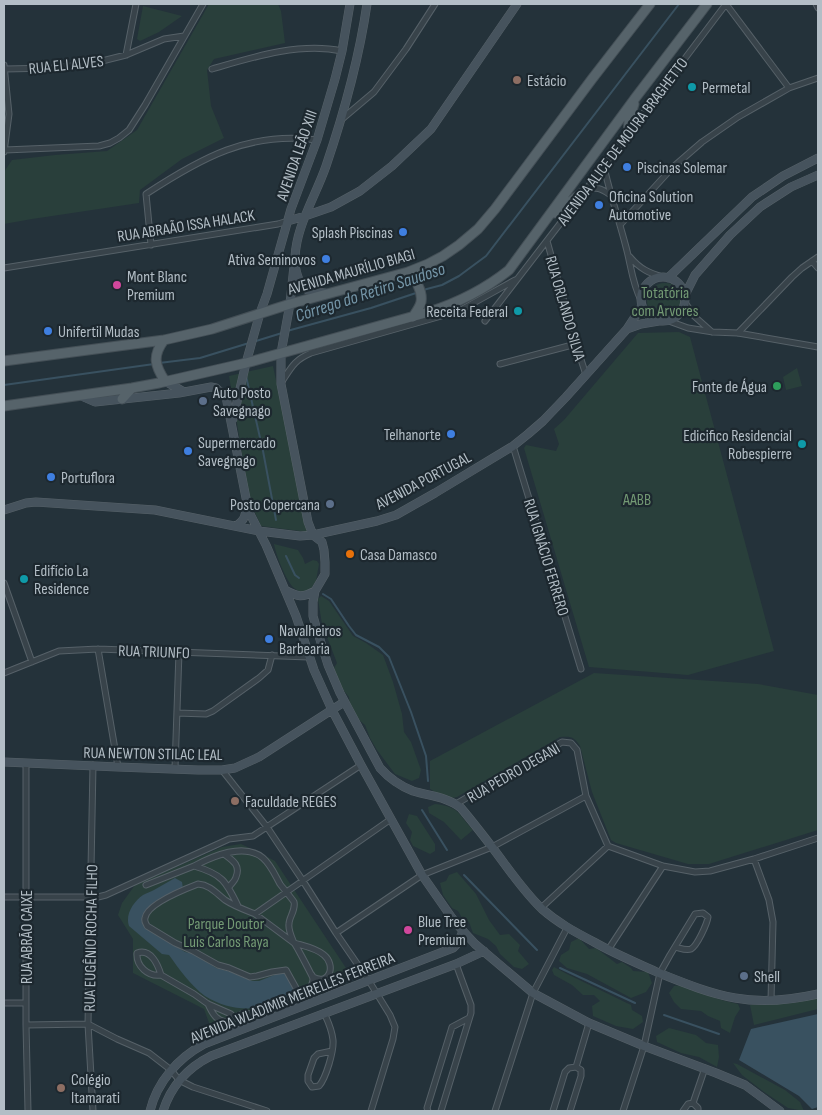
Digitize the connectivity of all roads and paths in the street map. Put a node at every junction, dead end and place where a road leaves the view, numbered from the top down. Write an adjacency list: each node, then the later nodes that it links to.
1 (136, 4): 14 (street)
2 (203, 4): 12 (street)
3 (350, 4): 13 (main road, AVENIDA LEÃO XIII)
4 (367, 4): 20 (main road, AVENIDA LEÃO XIII)
5 (436, 4): 20 (street)
6 (517, 4): 31 (main road, RUA ABRAÃO ISSA HALACK)
7 (650, 4): 43 (main road, AVENIDA MAURÍLIO BIAGI)
8 (707, 4): 19 (main road)
9 (726, 4): 18 (street); 21 (street, AVENIDA ALICE DE MOURA BRAGHETTO)
10 (816, 4): 11 (street)
11 (818, 8)
12 (184, 36): 14 (street, RUA ELI ALVES); 23 (street)
13 (342, 51): 16 (street); 22 (main road, AVENIDA LEÃO XIII)
14 (126, 55): 15 (street, RUA ELI ALVES)
15 (4, 67): 23 (street)
16 (212, 69)
17 (818, 78): 18 (street)
18 (789, 88): 34 (street)
19 (636, 97): 21 (main road); 32 (main road)
20 (341, 120): 31 (main road, AVENIDA LEÃO XIII)
21 (628, 135): 25 (street, AVENIDA ALICE DE MOURA BRAGHETTO)
22 (317, 140): 33 (main road, AVENIDA LEÃO XIII); 36 (street)
23 (4, 151)
24 (818, 158): 29 (main road)
25 (604, 167): 27 (street, AVENIDA ALICE DE MOURA BRAGHETTO); 28 (street)
26 (818, 175): 30 (main road)
27 (585, 191): 28 (street); 32 (main road); 35 (street, AVENIDA ALICE DE MOURA BRAGHETTO)
28 (610, 194): 34 (street)
29 (752, 197): 30 (main road); 44 (main road)
30 (760, 207): 47 (main road)
31 (305, 216): 33 (main road, RUA ABRAÃO ISSA HALACK); 40 (main road, AVENIDA LEÃO XIII)
32 (545, 219): 51 (main road)
33 (288, 221): 36 (street, RUA ABRAÃO ISSA HALACK); 50 (main road, AVENIDA LEÃO XIII)
34 (620, 225): 37 (street)
35 (547, 241): 45 (street, AVENIDA ALICE DE MOURA BRAGHETTO); 60 (street, RUA ORLANDO SILVA)
36 (151, 245): 41 (street, RUA ABRAÃO ISSA HALACK)
37 (629, 256): 44 (street); 48 (street)
38 (818, 257): 39 (street)
39 (812, 261): 42 (street); 57 (street)
40 (294, 266): 46 (main road, AVENIDA LEÃO XIII); 49 (main road)
41 (4, 268)
42 (818, 268)
43 (408, 272): 46 (main road, AVENIDA MAURÍLIO BIAGI); 51 (main road)
44 (665, 277): 47 (main road); 48 (main road)
45 (518, 279): 52 (street); 59 (street)
46 (327, 293): 49 (main road, AVENIDA MAURÍLIO BIAGI)
47 (684, 299): 53 (main road); 55 (street)
48 (642, 303): 53 (main road); 54 (main road, AVENIDA PORTUGAL)
49 (290, 304): 50 (main road, AVENIDA MAURÍLIO BIAGI); 62 (main road)
50 (260, 313): 58 (main road, AVENIDA MAURÍLIO BIAGI); 65 (main road, AVENIDA LEÃO XIII)
51 (413, 317): 56 (main road)
52 (485, 321)
53 (664, 321): 54 (main road); 55 (street)
54 (627, 329): 67 (main road, AVENIDA PORTUGAL)
55 (713, 332): 57 (street)
56 (355, 333): 59 (main road); 62 (main road)
57 (738, 333): 61 (street)
58 (164, 340): 64 (main road, AVENIDA MAURÍLIO BIAGI); 68 (main road)
59 (344, 343): 63 (street)
60 (576, 344): 66 (street); 67 (street, RUA ORLANDO SILVA)
61 (818, 348)
62 (280, 353): 63 (street); 65 (main road); 69 (main road)
63 (309, 354): 69 (street)
64 (4, 361)
65 (246, 363): 68 (main road); 75 (main road, AVENIDA LEÃO XIII)
66 (500, 364)
67 (586, 375): 76 (main road, AVENIDA PORTUGAL)
68 (165, 382): 70 (main road); 71 (main road)
69 (281, 384): 81 (main road)
70 (132, 388): 72 (main road); 73 (main road)
71 (184, 392): 73 (main road); 75 (main road)
72 (80, 395): 73 (main road); 74 (main road)
73 (122, 399)
74 (4, 406)
75 (232, 424): 77 (main road)
76 (513, 446): 81 (main road, AVENIDA PORTUGAL); 91 (street, RUA IGNÁCIO FERRERO)
77 (246, 498): 79 (main road); 80 (main road)
78 (4, 510): 79 (main road, AVENIDA PORTUGAL)
79 (236, 526): 80 (main road, AVENIDA PORTUGAL)
80 (259, 531): 81 (main road, AVENIDA PORTUGAL); 83 (main road)
81 (313, 535): 84 (main road)
82 (4, 585): 89 (street)
83 (285, 590): 84 (main road); 88 (main road)
84 (315, 590): 90 (main road)
85 (98, 649): 86 (street, RUA TRIUNFO); 89 (street, RUA TRIUNFO); 100 (street)
86 (179, 652): 87 (street, RUA TRIUNFO); 95 (street)
87 (272, 655): 88 (street, RUA TRIUNFO); 95 (street)
88 (309, 657): 90 (main road); 94 (main road)
89 (32, 662): 92 (street, RUA TRIUNFO)
90 (328, 665): 93 (main road)
91 (581, 669)
92 (4, 673)
93 (344, 702): 94 (main road, RUA NEWTON STILAC LEAL); 104 (main road)
94 (332, 710): 99 (main road); 102 (main road, RUA NEWTON STILAC LEAL)
95 (177, 713): 101 (street)
96 (4, 762): 97 (main road, RUA NEWTON STILAC LEAL)
97 (26, 763): 98 (main road, RUA NEWTON STILAC LEAL); 121 (street, RUA ABRÃO CAIXE)
98 (92, 765): 100 (main road, RUA NEWTON STILAC LEAL); 120 (street, RUA EUGÊNIO ROCHA FILHO)
99 (360, 765): 105 (main road); 106 (street)
100 (118, 767): 101 (main road, RUA NEWTON STILAC LEAL)
101 (175, 768): 102 (main road, RUA NEWTON STILAC LEAL)
102 (222, 770): 106 (street)
103 (586, 796): 104 (street, RUA PEDRO DEGANI); 108 (street); 109 (street)
104 (456, 804): 109 (main road)
105 (391, 819): 114 (main road); 115 (street)
106 (268, 828): 115 (street); 120 (street)
107 (818, 838): 111 (street)
108 (608, 846): 113 (street); 123 (street)
109 (492, 847): 114 (street); 123 (main road)
110 (224, 854): 112 (street); 117 (street); 118 (street)
111 (754, 859): 113 (street); 141 (street)
112 (194, 866): 116 (street); 117 (street)
113 (663, 866): 130 (street)
114 (422, 875): 126 (main road); 127 (street)
115 (303, 881): 118 (street); 127 (street)
116 (146, 885)
117 (229, 887): 122 (street)
118 (286, 892): 124 (street); 128 (street)
119 (4, 897): 121 (street)
120 (91, 897): 121 (street); 149 (street, RUA EUGÊNIO ROCHA FILHO)
121 (26, 898): 143 (street, RUA ABRÃO CAIXE)
122 (238, 906): 124 (street); 140 (street)
123 (541, 908): 125 (main road)
124 (254, 914): 128 (street)
125 (567, 928): 130 (main road); 138 (street)
126 (463, 931): 131 (main road); 136 (main road, AVENIDA WLADIMIR MEIRELLES FERREIRA)
127 (336, 934): 136 (street)
128 (297, 944): 135 (street); 135 (street)
129 (675, 947): 129 (street); 133 (street)
130 (608, 950): 133 (main road)
131 (484, 951): 132 (main road, AVENIDA WLADIMIR MEIRELLES FERREIRA); 138 (main road)
132 (456, 964): 137 (main road, AVENIDA WLADIMIR MEIRELLES FERREIRA); 147 (street)
133 (660, 973): 141 (main road); 151 (street)
134 (161, 975): 134 (street); 144 (street)
135 (313, 977): 140 (street)
136 (369, 981): 137 (street); 155 (main road, AVENIDA WLADIMIR MEIRELLES FERREIRA)
137 (376, 993): 145 (main road, AVENIDA WLADIMIR MEIRELLES FERREIRA); 163 (street)
138 (533, 993): 148 (main road); 166 (street)
139 (818, 994): 141 (main road)
140 (301, 997): 146 (street)
141 (771, 1000)
142 (4, 1003): 143 (street)
143 (26, 1003): 150 (street, RUA ABRÃO CAIXE)
144 (208, 1004): 146 (street); 146 (street)
145 (324, 1013): 152 (street); 156 (main road, AVENIDA WLADIMIR MEIRELLES FERREIRA)
146 (234, 1018)
147 (469, 1018): 164 (street); 165 (street)
148 (589, 1023): 151 (main road); 153 (street)
149 (88, 1024): 150 (street); 155 (street); 159 (street, RUA EUGÊNIO ROCHA FILHO)
150 (26, 1025): 158 (street, RUA ABRÃO CAIXE)
151 (644, 1046): 154 (main road); 169 (street)
152 (332, 1051): 152 (street)
153 (576, 1067): 167 (street); 168 (street)
154 (705, 1068): 157 (street); 172 (main road)
155 (170, 1070): 156 (street); 160 (main road, AVENIDA WLADIMIR MEIRELLES FERREIRA)
156 (179, 1080): 161 (main road, AVENIDA WLADIMIR MEIRELLES FERREIRA); 162 (street)
157 (693, 1103): 170 (street); 171 (street)
158 (28, 1111)
159 (92, 1111)
160 (150, 1111)
161 (163, 1111)
162 (267, 1111)
163 (371, 1111)
164 (428, 1111)
165 (441, 1111)
166 (495, 1111)
167 (553, 1111)
168 (570, 1111)
169 (624, 1111)
170 (682, 1111)
171 (698, 1111)
172 (780, 1111)

